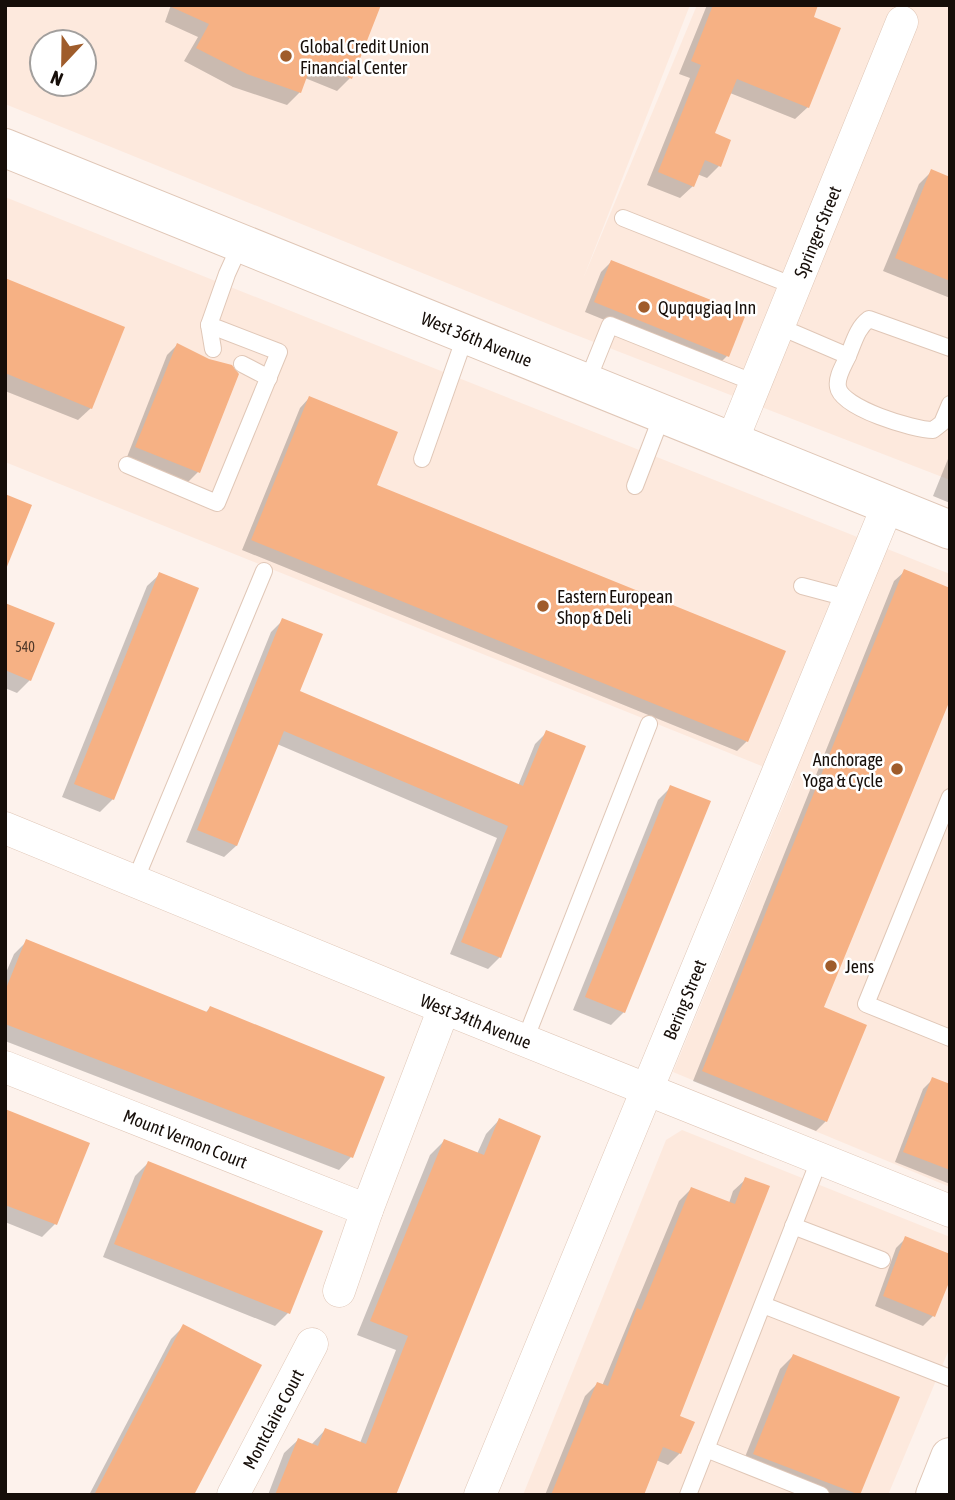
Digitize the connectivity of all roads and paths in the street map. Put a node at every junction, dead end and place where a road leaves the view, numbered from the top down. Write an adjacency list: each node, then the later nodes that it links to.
1 (902, 22): 5 (street, Springer Street)
2 (5, 148): 4 (main road, West 36th Avenue)
3 (623, 218): 5 (lane)
4 (241, 243): 6 (lane); 8 (main road, West 36th Avenue)
5 (794, 286): 7 (street, Springer Street)
6 (209, 325): 10 (lane); 13 (lane)
7 (778, 326): 11 (lane); 15 (street, Springer Street)
8 (466, 334): 14 (main road, West 36th Avenue); 19 (lane)
9 (950, 348): 11 (lane)
10 (213, 349)
11 (848, 356): 16 (lane)
12 (242, 364): 13 (lane)
13 (268, 378): 20 (lane)
14 (587, 382): 15 (lane); 17 (main road, West 36th Avenue)
15 (755, 383): 18 (street, Springer Street)
16 (950, 404)
17 (663, 413): 18 (main road, West 36th Avenue); 21 (lane)
18 (732, 441): 22 (main road, West 36th Avenue)
19 (422, 459)
20 (127, 466)
21 (635, 485)
22 (888, 505): 23 (main road, West 36th Avenue); 26 (street, Bering Street)
23 (950, 530)
24 (264, 570): 30 (lane)
25 (802, 586): 26 (lane)
26 (851, 598): 35 (street, Bering Street)
27 (649, 724): 33 (lane)
28 (950, 797): 32 (lane)
29 (6, 830): 30 (street, West 34th Avenue)
30 (135, 881): 31 (street, West 34th Avenue)
31 (444, 1008): 33 (street, West 34th Avenue); 37 (street)
32 (950, 1038)
33 (525, 1040): 35 (street, West 34th Avenue)
34 (5, 1067): 37 (street, Mount Vernon Court)
35 (649, 1089): 36 (street, West 34th Avenue); 48 (street, Bering Street)
36 (820, 1158): 38 (street, West 34th Avenue); 39 (lane)
37 (367, 1210): 41 (street)
38 (950, 1211)
39 (793, 1226): 40 (lane); 42 (lane)
40 (882, 1259)
41 (340, 1291)
42 (763, 1304): 44 (lane); 45 (lane)
43 (312, 1344): 47 (street, Montclaire Court)
44 (950, 1378)
45 (706, 1449): 49 (lane); 50 (lane)
46 (950, 1457): 51 (main road)
47 (233, 1495)
48 (481, 1495)
49 (688, 1495)
50 (821, 1495)
51 (935, 1495)

